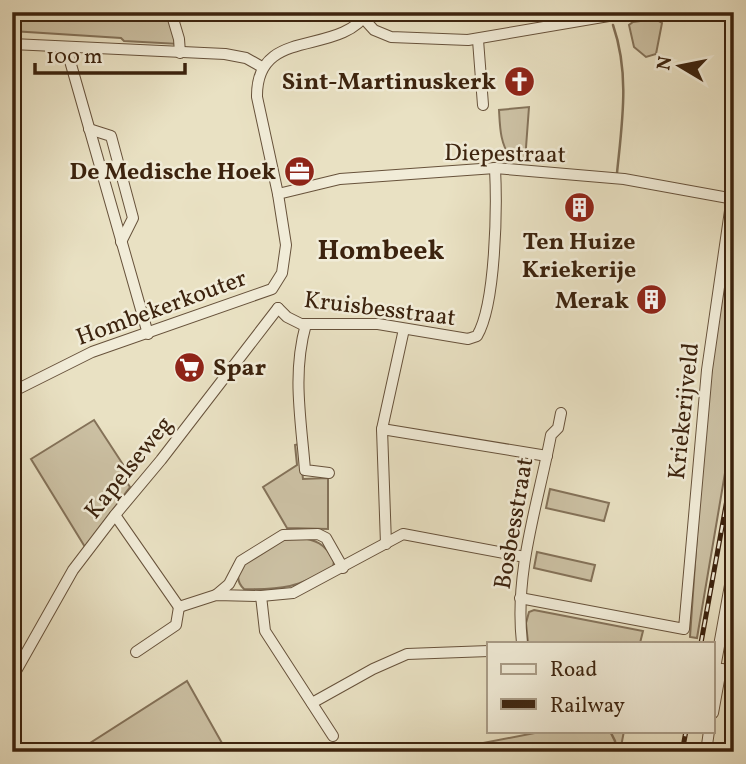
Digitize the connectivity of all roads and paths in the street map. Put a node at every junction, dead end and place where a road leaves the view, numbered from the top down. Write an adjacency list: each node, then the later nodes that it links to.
1 (171, 12): 8 (street)
2 (632, 12): 3 (street)
3 (617, 13): 5 (street)
4 (366, 16): 5 (street); 9 (street)
5 (478, 40): 10 (street)
6 (12, 44): 7 (street)
7 (66, 47): 8 (street); 11 (street)
8 (180, 53): 9 (street)
9 (262, 67): 14 (street, Hombekerkouter)
10 (483, 105)
11 (89, 129): 16 (street); 16 (street)
12 (495, 168): 14 (street, Diepestraat); 15 (street, Diepestraat); 20 (street, Kruisbesstraat)
13 (734, 183): 15 (street, Kriekerijveld)
14 (278, 194): 17 (street, Hombekerkouter)
15 (733, 199): 34 (street, Kriekerijveld)
16 (121, 242): 21 (street)
17 (272, 289): 18 (street); 21 (street, Hombekerkouter)
18 (278, 309): 19 (street, Kruisbesstraat); 27 (street, Kapelseweg)
19 (306, 324): 20 (street, Kruisbesstraat); 26 (street)
20 (404, 329): 24 (street)
21 (148, 334): 22 (street, Hombekerkouter)
22 (12, 392)
23 (561, 413): 25 (street, Bosbesstraat)
24 (382, 429): 25 (street); 28 (street)
25 (547, 456): 29 (street, Bosbesstraat)
26 (329, 473)
27 (115, 515): 35 (street); 41 (street, Kapelseweg)
28 (386, 544): 29 (street); 31 (street)
29 (524, 557): 34 (street, Bosbesstraat)
30 (734, 563): 39 (street)
31 (343, 568): 32 (street); 33 (street)
32 (216, 595): 33 (street); 35 (street)
33 (261, 596): 42 (street)
34 (520, 598): 36 (street, Bosbesstraat)
35 (179, 607): 38 (street)
36 (522, 642)
37 (487, 651): 42 (street)
38 (136, 652)
39 (721, 669): 40 (street); 43 (street)
40 (734, 671)
41 (12, 678)
42 (312, 704): 45 (street)
43 (714, 708)
44 (709, 732): 46 (street)
45 (333, 736)
46 (706, 752)

